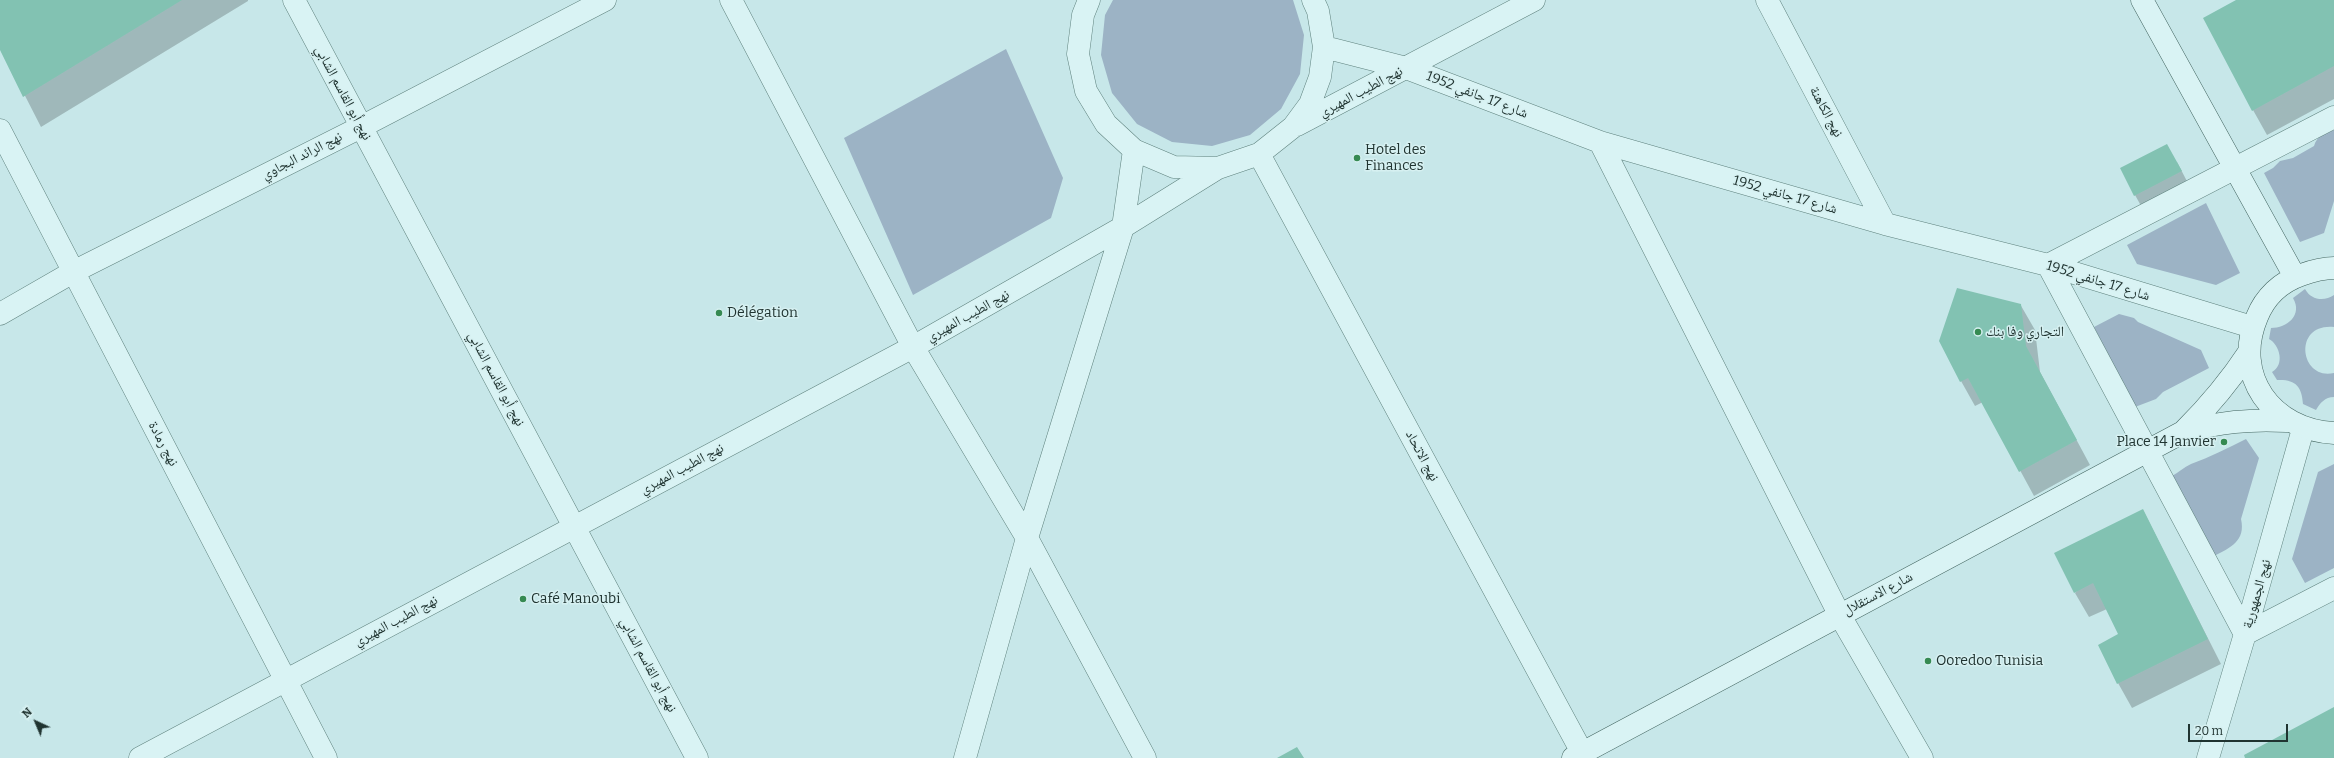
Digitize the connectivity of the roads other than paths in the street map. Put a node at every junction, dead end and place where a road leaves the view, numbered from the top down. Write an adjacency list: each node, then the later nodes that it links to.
1 (294, 0): 12 (street, نهج أبو القاسم الشابي)
2 (605, 0): 12 (street, نهج الرائد البجاوي)
3 (731, 0): 28 (street)
4 (1089, 0): 16 (street)
5 (1313, 0): 9 (street)
6 (1534, 0): 10 (street, نهج الطيب المهيري)
7 (1767, 0): 20 (street, نهج الكاهنة)
8 (2142, 0): 19 (street)
9 (1324, 48): 10 (street, شارع 17 جانفي 1952); 13 (street)
10 (1406, 68): 13 (street, نهج الطيب المهيري); 15 (street, شارع 17 جانفي 1952)
11 (2334, 117): 19 (street)
12 (361, 127): 24 (street, نهج الرائد البجاوي); 34 (street, نهج أبو القاسم الشابي)
13 (1293, 127): 17 (street)
14 (0, 130): 24 (street, نهج رمادة)
15 (1600, 142): 20 (street, شارع 17 جانفي 1952); 37 (street)
16 (1134, 150): 18 (street); 21 (street)
17 (1259, 154): 18 (street); 40 (street, نهج الاتحاد)
18 (1218, 168): 21 (street, نهج الطيب المهيري)
19 (2236, 168): 22 (street); 25 (street)
20 (1885, 224): 22 (street, شارع 17 جانفي 1952)
21 (1123, 227): 28 (street, نهج الطيب المهيري); 35 (street)
22 (2048, 265): 27 (street, شارع 17 جانفي 1952); 33 (street)
23 (2334, 268): 25 (street)
24 (73, 272): 26 (street, نهج الرائد البجاوي); 39 (street, نهج رمادة)
25 (2295, 277): 27 (street)
26 (0, 314)
27 (2252, 327): 29 (street)
28 (913, 347): 34 (street, نهج الطيب المهيري); 35 (street)
29 (2249, 352): 30 (street); 31 (street)
30 (2295, 425): 31 (street); 32 (street); 38 (street, نهج الجمهورية)
31 (2184, 432): 33 (street, شارع الاستقلال)
32 (2334, 433)
33 (2146, 452): 37 (street, شارع الاستقلال); 38 (street)
34 (575, 526): 39 (street, نهج الطيب المهيري); 43 (street, نهج أبو القاسم الشابي)
35 (1028, 538): 44 (street); 45 (street)
36 (2334, 588): 38 (street)
37 (1840, 614): 40 (street, شارع الاستقلال); 46 (street)
38 (2245, 634): 47 (street, نهج الجمهورية)
39 (286, 680): 41 (street, نهج الطيب المهيري); 42 (street, نهج رمادة)
40 (1580, 756)
41 (140, 758)
42 (326, 758)
43 (697, 758)
44 (965, 758)
45 (1146, 758)
46 (1922, 758)
47 (2208, 758)

